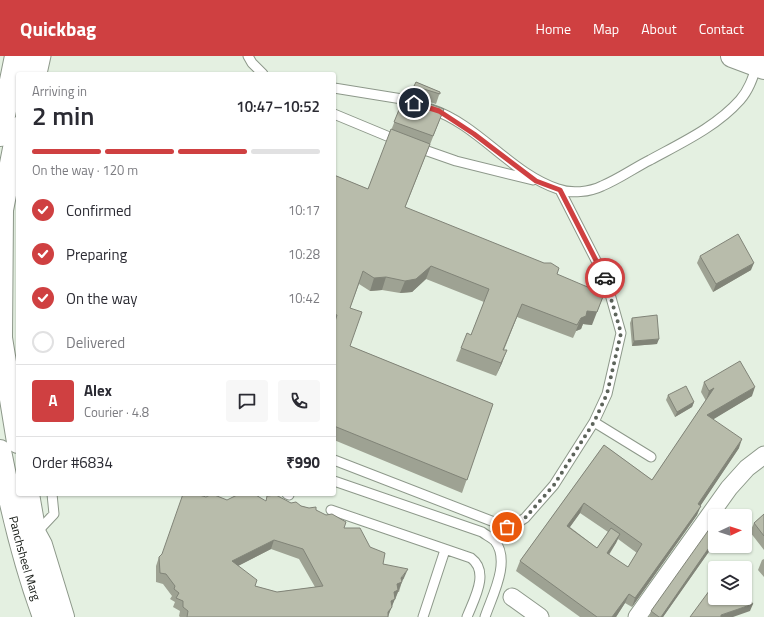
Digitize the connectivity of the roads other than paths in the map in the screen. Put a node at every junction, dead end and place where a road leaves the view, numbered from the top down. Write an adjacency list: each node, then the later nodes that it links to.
1 (16, 56): 12 (main road)
2 (33, 56): 7 (main road)
3 (46, 56): 8 (lane)
4 (248, 56): 9 (lane)
5 (732, 56): 6 (main road)
6 (760, 63): 15 (lane)
7 (29, 72)
8 (42, 72)
9 (261, 72)
10 (336, 88): 14 (lane)
11 (336, 115): 14 (lane)
12 (0, 135)
13 (16, 138): 17 (main road)
14 (536, 181): 15 (lane)
15 (560, 190): 16 (lane)
16 (594, 422): 20 (lane); 21 (lane)
17 (16, 430)
18 (0, 451): 29 (main road, Panchsheel Marg)
19 (764, 455): 35 (street)
20 (651, 457)
21 (336, 461)
22 (336, 482): 33 (lane)
23 (28, 496): 26 (main road, Panchsheel Marg)
24 (52, 496): 26 (lane)
25 (331, 510): 27 (lane)
26 (36, 534): 30 (main road, Panchsheel Marg)
27 (446, 550): 31 (lane); 32 (lane)
28 (512, 597): 34 (street)
29 (44, 617)
30 (63, 617)
31 (424, 617)
32 (467, 617)
33 (485, 617)
34 (540, 617)
35 (637, 617)

